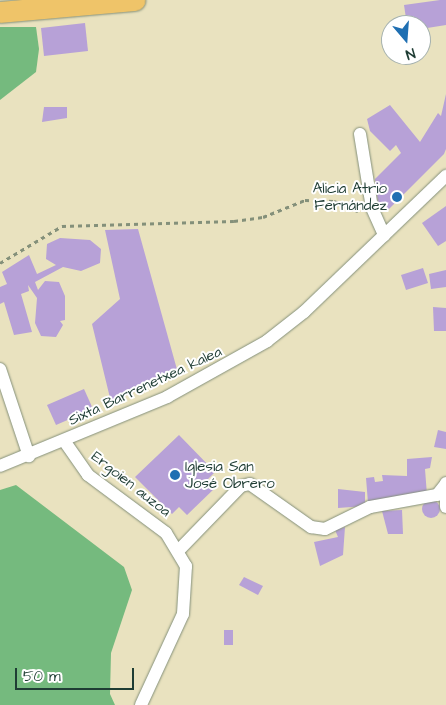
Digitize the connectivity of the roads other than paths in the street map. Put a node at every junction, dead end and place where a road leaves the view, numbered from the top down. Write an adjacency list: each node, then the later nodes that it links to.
1 (134, 0): 2 (highway)
2 (0, 12)
3 (360, 134): 5 (street)
4 (446, 176): 5 (street, Sixta Barrenetxea kalea)
5 (384, 235): 7 (street, Sixta Barrenetxea kalea)
6 (0, 369): 8 (street)
7 (65, 442): 8 (street, Sixta Barrenetxea kalea); 12 (street, Ergoien auzoa)
8 (29, 456): 9 (street, Sixta Barrenetxea kalea)
9 (0, 466)
10 (446, 484): 11 (street); 12 (street)
11 (446, 507)
12 (179, 550): 13 (street, Ergoien auzoa)
13 (140, 705)

